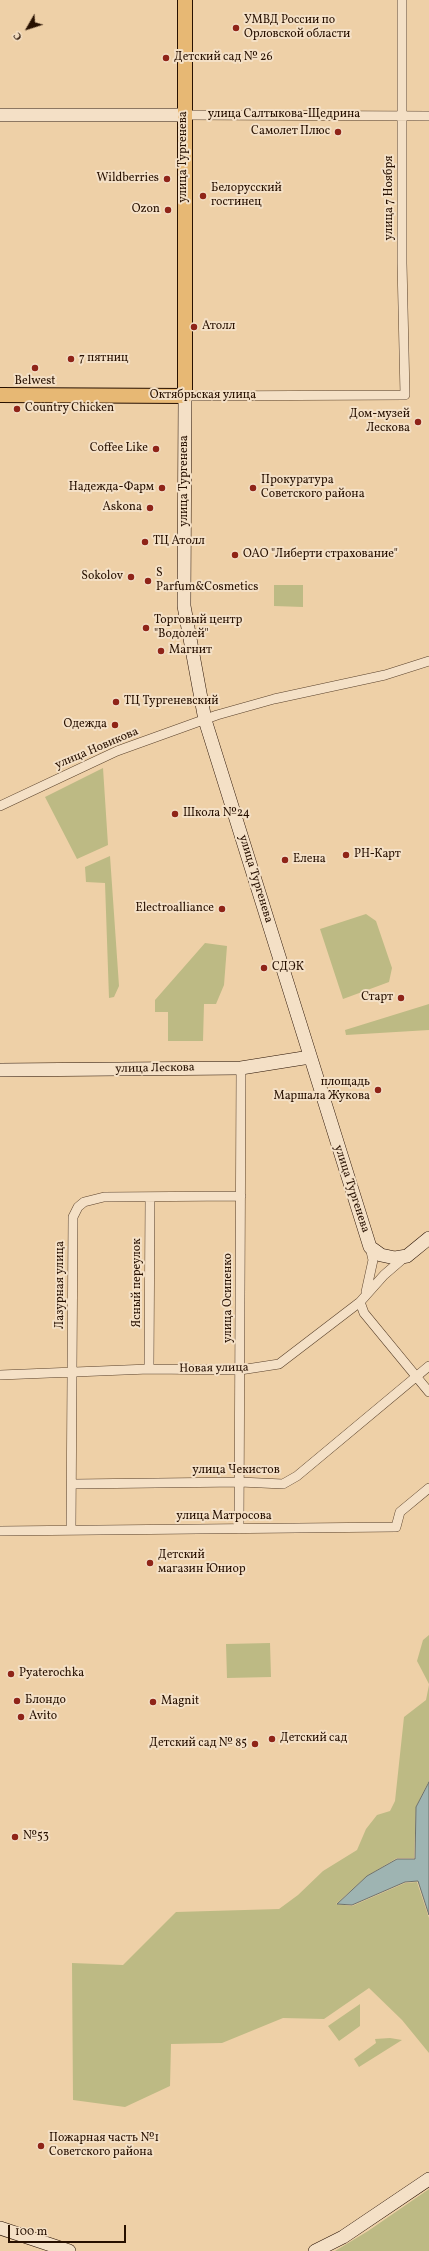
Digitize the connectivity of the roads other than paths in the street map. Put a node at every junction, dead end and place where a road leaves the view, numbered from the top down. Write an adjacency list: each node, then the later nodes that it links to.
1 (185, 0): 4 (main road, улица Тургенева)
2 (402, 0): 5 (street, улица 7 Ноября)
3 (0, 115): 4 (main road, улица Салтыкова-Щедрина)
4 (184, 115): 5 (street, улица Салтыкова-Щедрина); 9 (main road, улица Тургенева)
5 (401, 116): 6 (street, улица Салтыкова-Щедрина); 8 (street, улица 7 Ноября)
6 (429, 116)
7 (0, 395): 9 (main road, Октябрьская улица)
8 (405, 395): 9 (street, Октябрьская улица)
9 (185, 396): 11 (main road, улица Тургенева)
10 (429, 661): 11 (street, улица Новикова)
11 (205, 720): 12 (street, улица Новикова); 13 (main road, улица Тургенева)
12 (0, 806)
13 (310, 1057): 14 (main road, улица Лескова); 19 (main road, улица Тургенева)
14 (241, 1068): 15 (main road, улица Лескова); 16 (street, улица Осипенко)
15 (0, 1070)
16 (241, 1196): 17 (street, Лазурная улица); 25 (street, улица Осипенко)
17 (150, 1197): 24 (street, Ясный переулок); 26 (street, Лазурная улица)
18 (429, 1238): 20 (main road, Новая улица)
19 (370, 1247): 20 (main road); 21 (street)
20 (407, 1256): 21 (street, Новая улица)
21 (366, 1293): 22 (street, Новая улица)
22 (360, 1302): 25 (street, Новая улица); 28 (street)
23 (429, 1366): 28 (street, улица Чекистов)
24 (149, 1369): 25 (street, Новая улица); 26 (street, Новая улица)
25 (240, 1370): 30 (street, улица Осипенко)
26 (73, 1372): 27 (street, Новая улица); 31 (street, Лазурная улица)
27 (0, 1375)
28 (416, 1377): 29 (street); 30 (street, улица Чекистов)
29 (429, 1392)
30 (240, 1482): 31 (street, улица Чекистов); 33 (street, улица Осипенко)
31 (73, 1484): 34 (street, Лазурная улица)
32 (429, 1488): 33 (street, улица Матросова)
33 (239, 1529): 34 (street, улица Матросова)
34 (72, 1530): 35 (street, улица Матросова)
35 (0, 1532)
36 (429, 2179): 39 (main road)
37 (0, 2228): 38 (main road)
38 (69, 2251)
39 (315, 2251)

